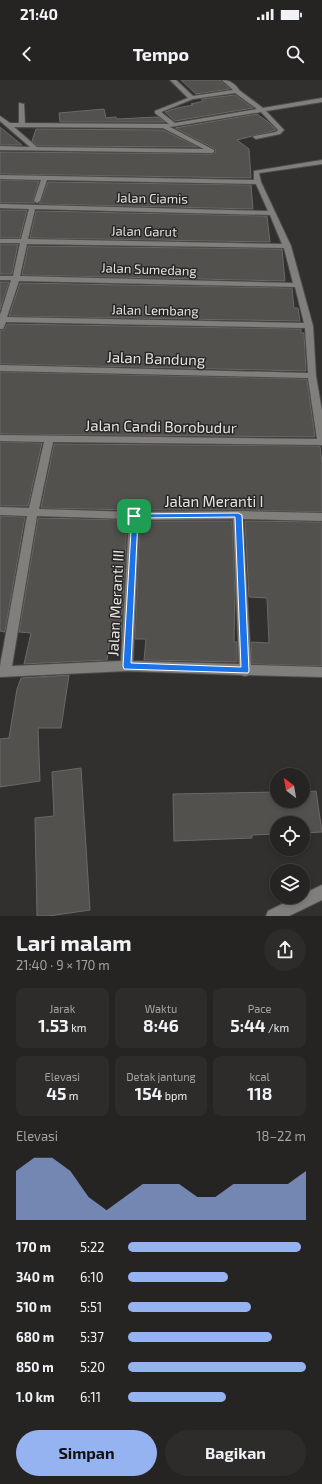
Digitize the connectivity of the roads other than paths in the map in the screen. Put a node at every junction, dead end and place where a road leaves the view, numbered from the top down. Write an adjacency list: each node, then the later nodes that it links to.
1 (172, 80): 4 (street)
2 (225, 80): 3 (street)
3 (236, 91): 4 (street); 7 (street)
4 (192, 98): 9 (street)
5 (322, 100): 7 (street)
6 (21, 104): 11 (street)
7 (262, 110): 9 (street); 13 (street)
8 (0, 118): 10 (street)
9 (173, 124): 12 (street)
10 (9, 126): 11 (street); 15 (street)
11 (22, 126): 12 (street)
12 (164, 126): 15 (street)
13 (256, 137)
14 (0, 148): 15 (street)
15 (36, 149)
16 (322, 162): 19 (street)
17 (0, 176): 18 (street)
18 (45, 177): 19 (street); 20 (street)
19 (258, 182): 23 (street)
20 (37, 201)
21 (0, 206): 22 (street, Jalan Ciamis)
22 (32, 208): 23 (street, Jalan Ciamis); 25 (street)
23 (272, 213): 26 (street)
24 (0, 241): 25 (street, Jalan Garut)
25 (24, 242): 26 (street, Jalan Garut); 28 (street)
26 (287, 246): 29 (street)
27 (0, 278): 28 (street, Jalan Sumedang)
28 (16, 278): 29 (street, Jalan Sumedang); 30 (street)
29 (298, 285): 31 (street)
30 (1, 321): 31 (street, Jalan Lembang)
31 (309, 326): 33 (street)
32 (0, 368): 33 (street, Jalan Bandung)
33 (312, 376): 36 (street)
34 (0, 438): 35 (street, Jalan Candi Borobudur)
35 (49, 439): 37 (street, Jalan Candi Borobudur); 39 (street)
36 (322, 439)
37 (322, 442)
38 (0, 511): 39 (street, Jalan Meranti I)
39 (33, 512): 41 (street, Jalan Meranti I); 45 (street)
40 (238, 515): 41 (street, Jalan Meranti I); 42 (street, Jalan Meranti I); 44 (street)
41 (134, 516): 43 (street, Jalan Meranti III)
42 (322, 517)
43 (127, 666): 44 (street); 45 (street)
44 (245, 671): 46 (street)
45 (2, 672)
46 (322, 672)
47 (322, 892): 48 (street)
48 (273, 916)

